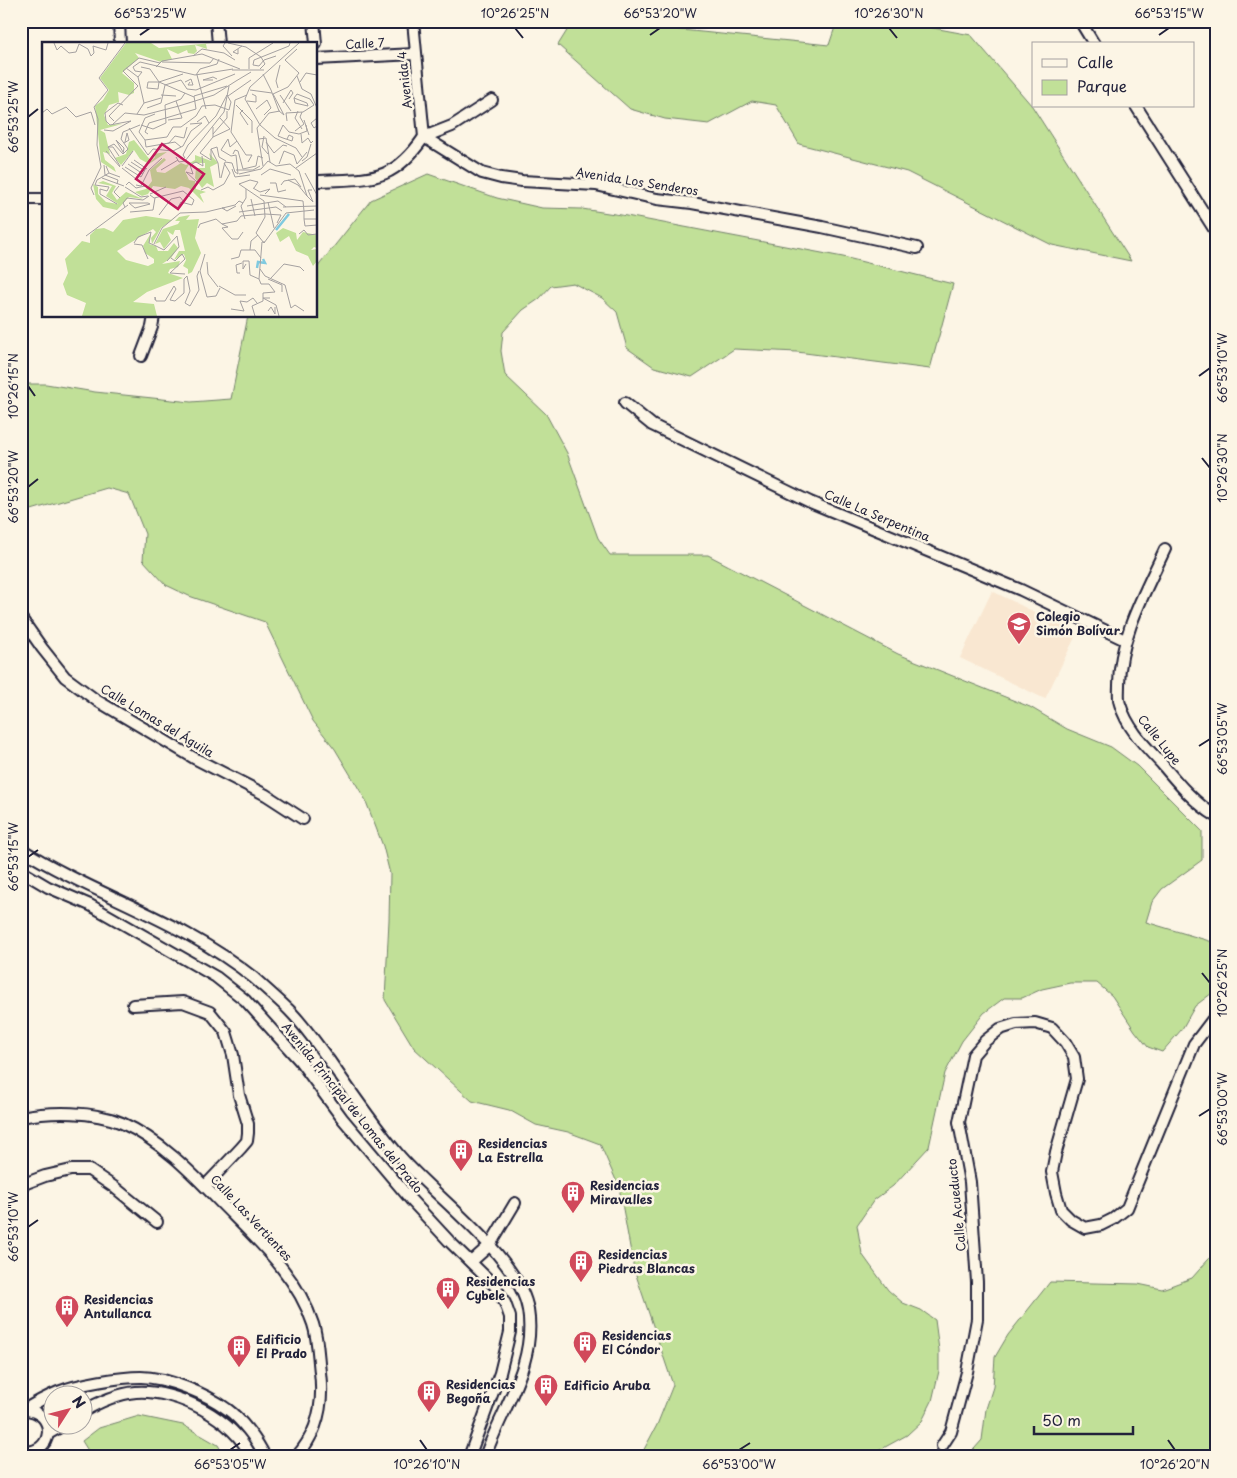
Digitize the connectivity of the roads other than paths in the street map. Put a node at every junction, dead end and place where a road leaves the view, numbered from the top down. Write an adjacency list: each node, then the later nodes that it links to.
1 (119, 21): 6 (street)
2 (216, 21): 7 (street)
3 (314, 21): 8 (street)
4 (413, 21): 10 (street, Avenida 4)
5 (1080, 21): 9 (street)
6 (120, 42)
7 (218, 42)
8 (316, 42)
9 (1093, 42)
10 (415, 54): 11 (street, Calle 7); 14 (street, Avenida 4)
11 (318, 58)
12 (492, 100): 14 (street)
13 (1137, 108): 19 (street)
14 (424, 137): 15 (street); 21 (street, Avenida Los Senderos)
15 (318, 181)
16 (21, 199): 17 (street)
17 (42, 199)
18 (21, 221): 20 (street)
19 (1216, 232)
20 (21, 246)
21 (917, 248)
22 (154, 318): 23 (street)
23 (141, 356)
24 (625, 403): 27 (street, Calle La Serpentina)
25 (1165, 549): 27 (street, Calle Lupe)
26 (21, 618): 29 (street, Calle Lomas del Águila)
27 (1125, 640): 28 (street, Calle Lupe)
28 (1216, 816)
29 (303, 819)
30 (21, 849): 39 (street, Avenida Principal de Lomas del Prado)
31 (21, 871): 40 (street, Avenida Principal de Lomas del Prado)
32 (132, 1005): 36 (street)
33 (1216, 1015): 45 (street, Calle Acueducto)
34 (21, 1117): 36 (street, Calle Las Vertientes)
35 (21, 1185): 38 (street)
36 (205, 1186): 49 (street, Calle Las Vertientes)
37 (515, 1202): 39 (street)
38 (157, 1222)
39 (490, 1245): 40 (street); 51 (street, Avenida Principal de Lomas del Prado)
40 (471, 1262): 50 (street, Avenida Principal de Lomas del Prado)
41 (92, 1406): 47 (street)
42 (23, 1410): 43 (street); 48 (street)
43 (42, 1416)
44 (47, 1436): 46 (street)
45 (942, 1446)
46 (22, 1453)
47 (251, 1457)
48 (264, 1457)
49 (296, 1457)
50 (469, 1457)
51 (485, 1457)

